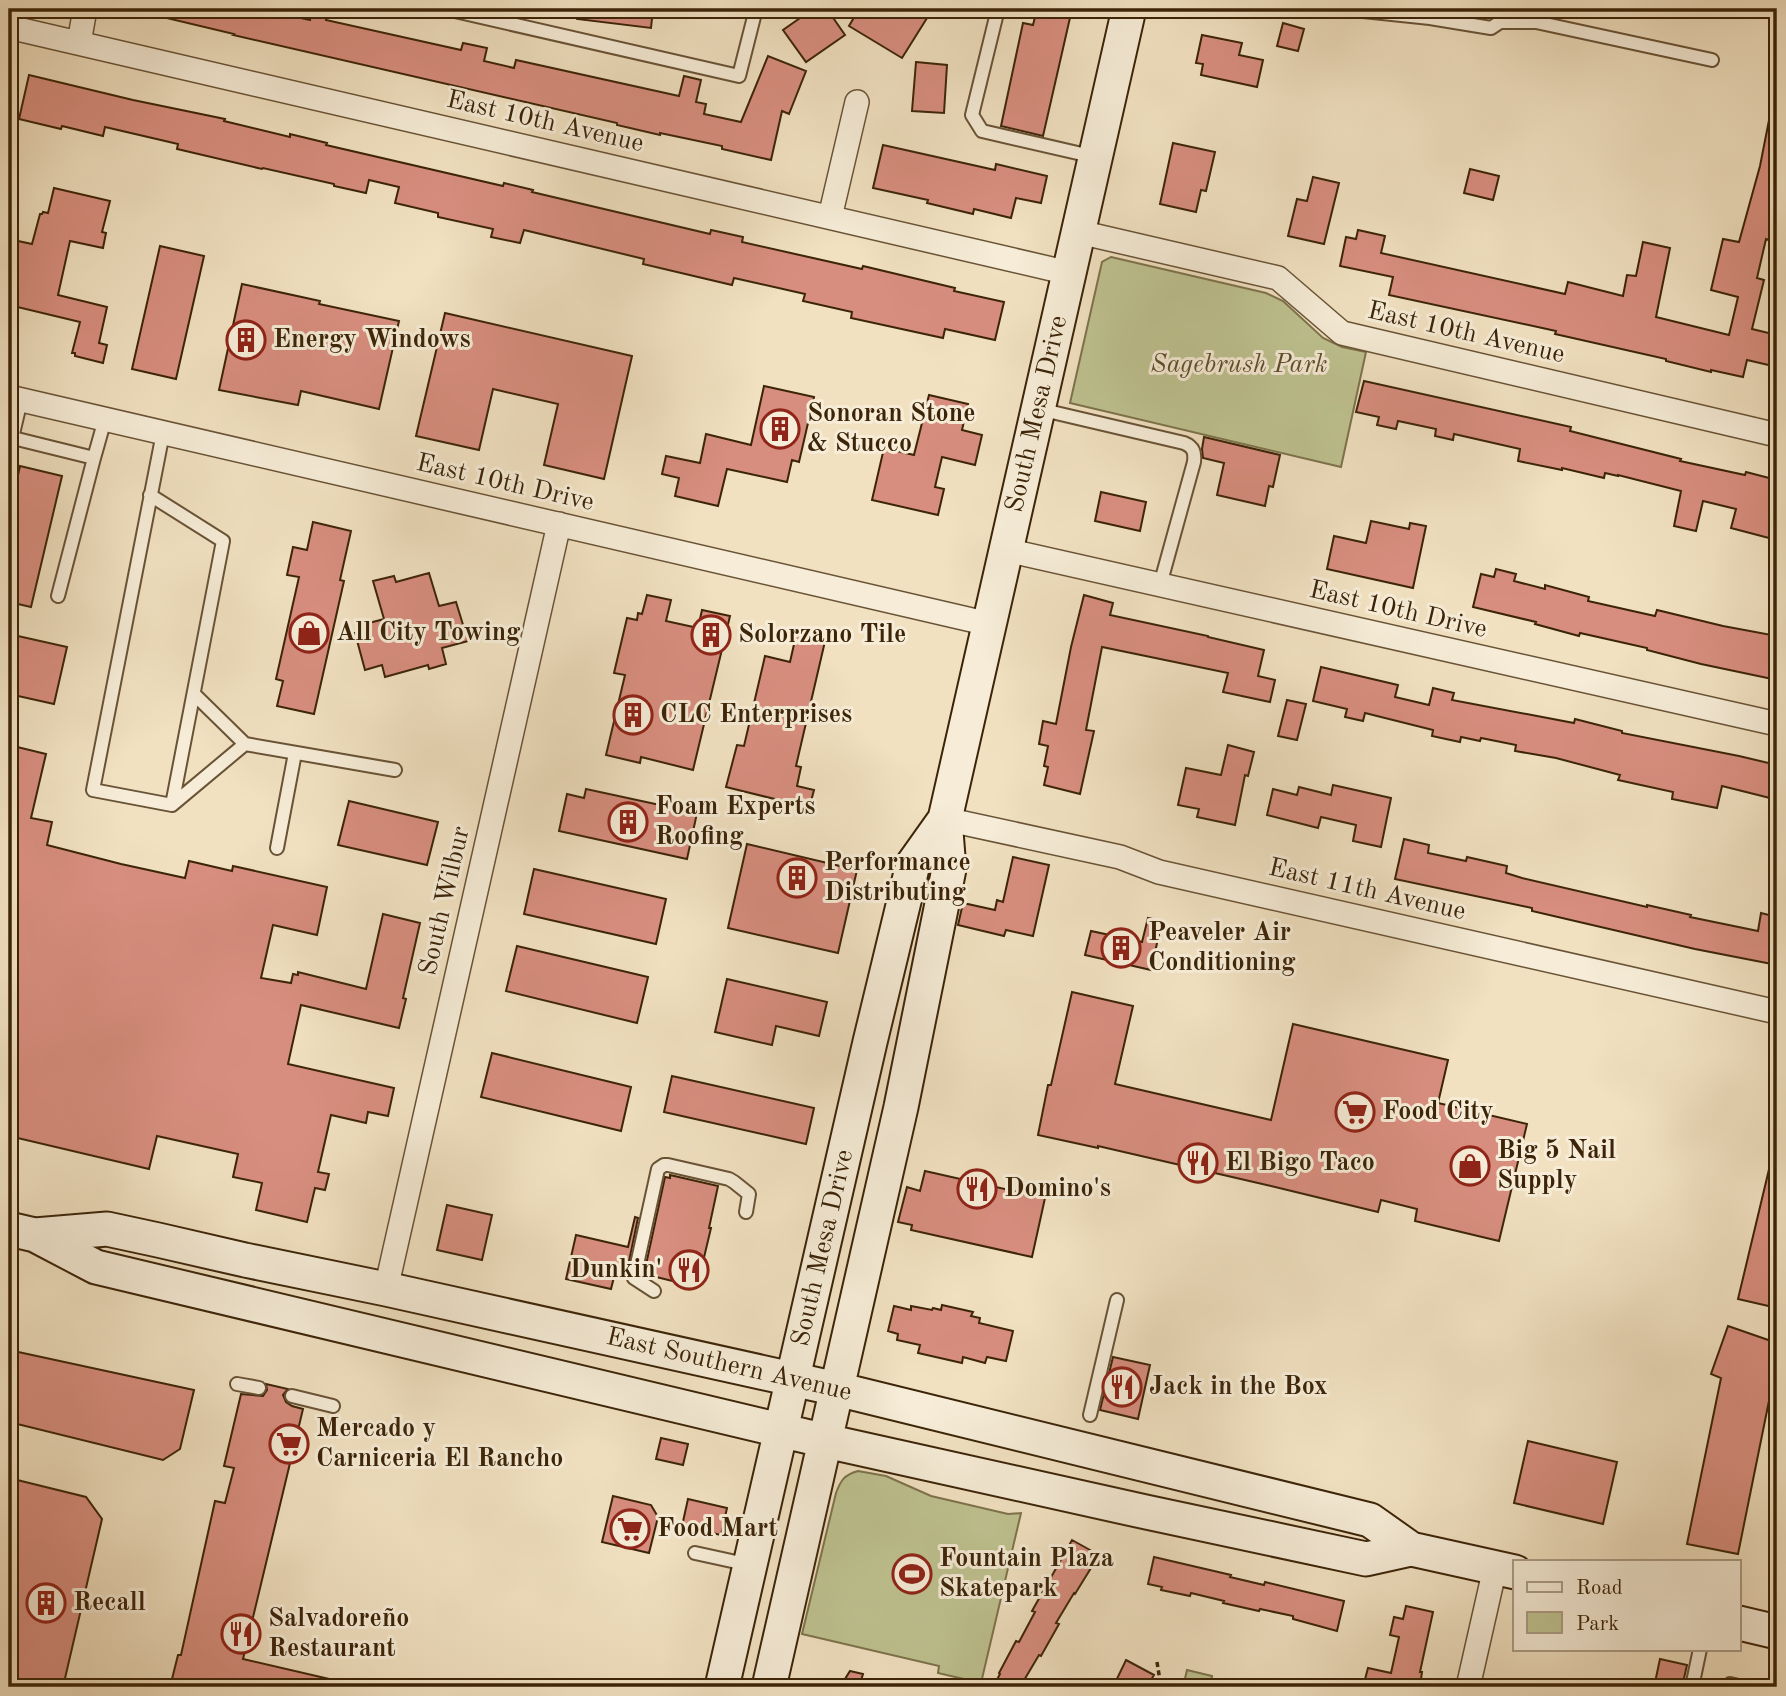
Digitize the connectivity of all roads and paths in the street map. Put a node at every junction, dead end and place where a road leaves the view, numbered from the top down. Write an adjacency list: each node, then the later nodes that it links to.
1 (85, 9): 11 (street)
2 (446, 9): 3 (lane)
3 (756, 9)
4 (998, 9): 14 (lane)
5 (1129, 9): 14 (main road, South Mesa Drive)
6 (1344, 9): 7 (lane)
7 (1368, 10): 8 (lane)
8 (1430, 13): 9 (lane)
9 (1501, 15): 12 (lane)
10 (9, 27): 11 (street, East 10th Avenue)
11 (79, 43): 15 (street, East 10th Avenue)
12 (1712, 60)
13 (857, 102): 15 (street)
14 (1096, 157): 16 (main road, South Mesa Drive)
15 (830, 217): 17 (street, East 10th Avenue)
16 (1079, 232): 17 (main road, South Mesa Drive); 22 (street, East 10th Avenue)
17 (1069, 273): 19 (main road, South Mesa Drive)
18 (15, 398): 20 (street, East 10th Drive); 23 (lane)
19 (1038, 409): 27 (main road, South Mesa Drive); 28 (lane)
20 (105, 419): 21 (street, East 10th Drive); 24 (lane)
21 (163, 432): 25 (lane); 26 (street, East 10th Drive)
22 (1777, 435)
23 (11, 438): 24 (lane)
24 (94, 458): 29 (lane)
25 (150, 495): 31 (lane); 36 (lane)
26 (559, 524): 30 (street, East 10th Drive); 44 (street, South Wilbur)
27 (1006, 551): 28 (street, East 10th Drive); 30 (main road, South Mesa Drive)
28 (1160, 585): 32 (street, East 10th Drive)
29 (58, 596)
30 (989, 624): 37 (main road, South Mesa Drive)
31 (194, 694): 33 (lane); 36 (lane)
32 (1777, 724)
33 (245, 744): 34 (lane); 36 (lane)
34 (295, 752): 35 (lane); 38 (lane)
35 (395, 770)
36 (172, 805)
37 (945, 819): 39 (main road, South Mesa Drive); 40 (street, East 11th Avenue); 41 (main road, South Mesa Drive)
38 (277, 848)
39 (889, 964): 41 (main road); 48 (main road, South Mesa Drive)
40 (1777, 1012)
41 (892, 1146): 51 (main road, South Mesa Drive)
42 (746, 1212): 45 (lane)
43 (22, 1232): 44 (main road, East Southern Avenue); 46 (main road, East Southern Avenue)
44 (386, 1289): 46 (main road); 48 (main road, East Southern Avenue)
45 (653, 1290)
46 (197, 1292): 55 (main road, East Southern Avenue)
47 (1117, 1300): 54 (lane)
48 (793, 1379): 51 (main road, East Southern Avenue); 55 (main road, South Mesa Drive)
49 (237, 1384): 50 (lane)
50 (259, 1388)
51 (837, 1389): 56 (main road, South Mesa Drive); 58 (main road, East Southern Avenue)
52 (292, 1396): 53 (lane)
53 (333, 1406)
54 (1090, 1415)
55 (782, 1430): 56 (main road, East Southern Avenue); 61 (main road, South Mesa Drive)
56 (826, 1441): 57 (main road, East Southern Avenue); 69 (main road, South Mesa Drive)
57 (1098, 1502): 58 (main road); 59 (main road, East Southern Avenue)
58 (1302, 1503): 59 (main road, East Southern Avenue)
59 (1411, 1549): 62 (main road, East Southern Avenue)
60 (695, 1553): 61 (lane)
61 (750, 1565): 68 (main road, South Mesa Drive)
62 (1505, 1570): 71 (street)
63 (1740, 1623): 64 (main road)
64 (1777, 1632)
65 (1700, 1650): 72 (lane)
66 (1157, 1662): 70 (path)
67 (1730, 1684): 73 (lane)
68 (722, 1687)
69 (769, 1687)
70 (1161, 1687)
71 (1468, 1687)
72 (1692, 1687)
73 (1743, 1687)

